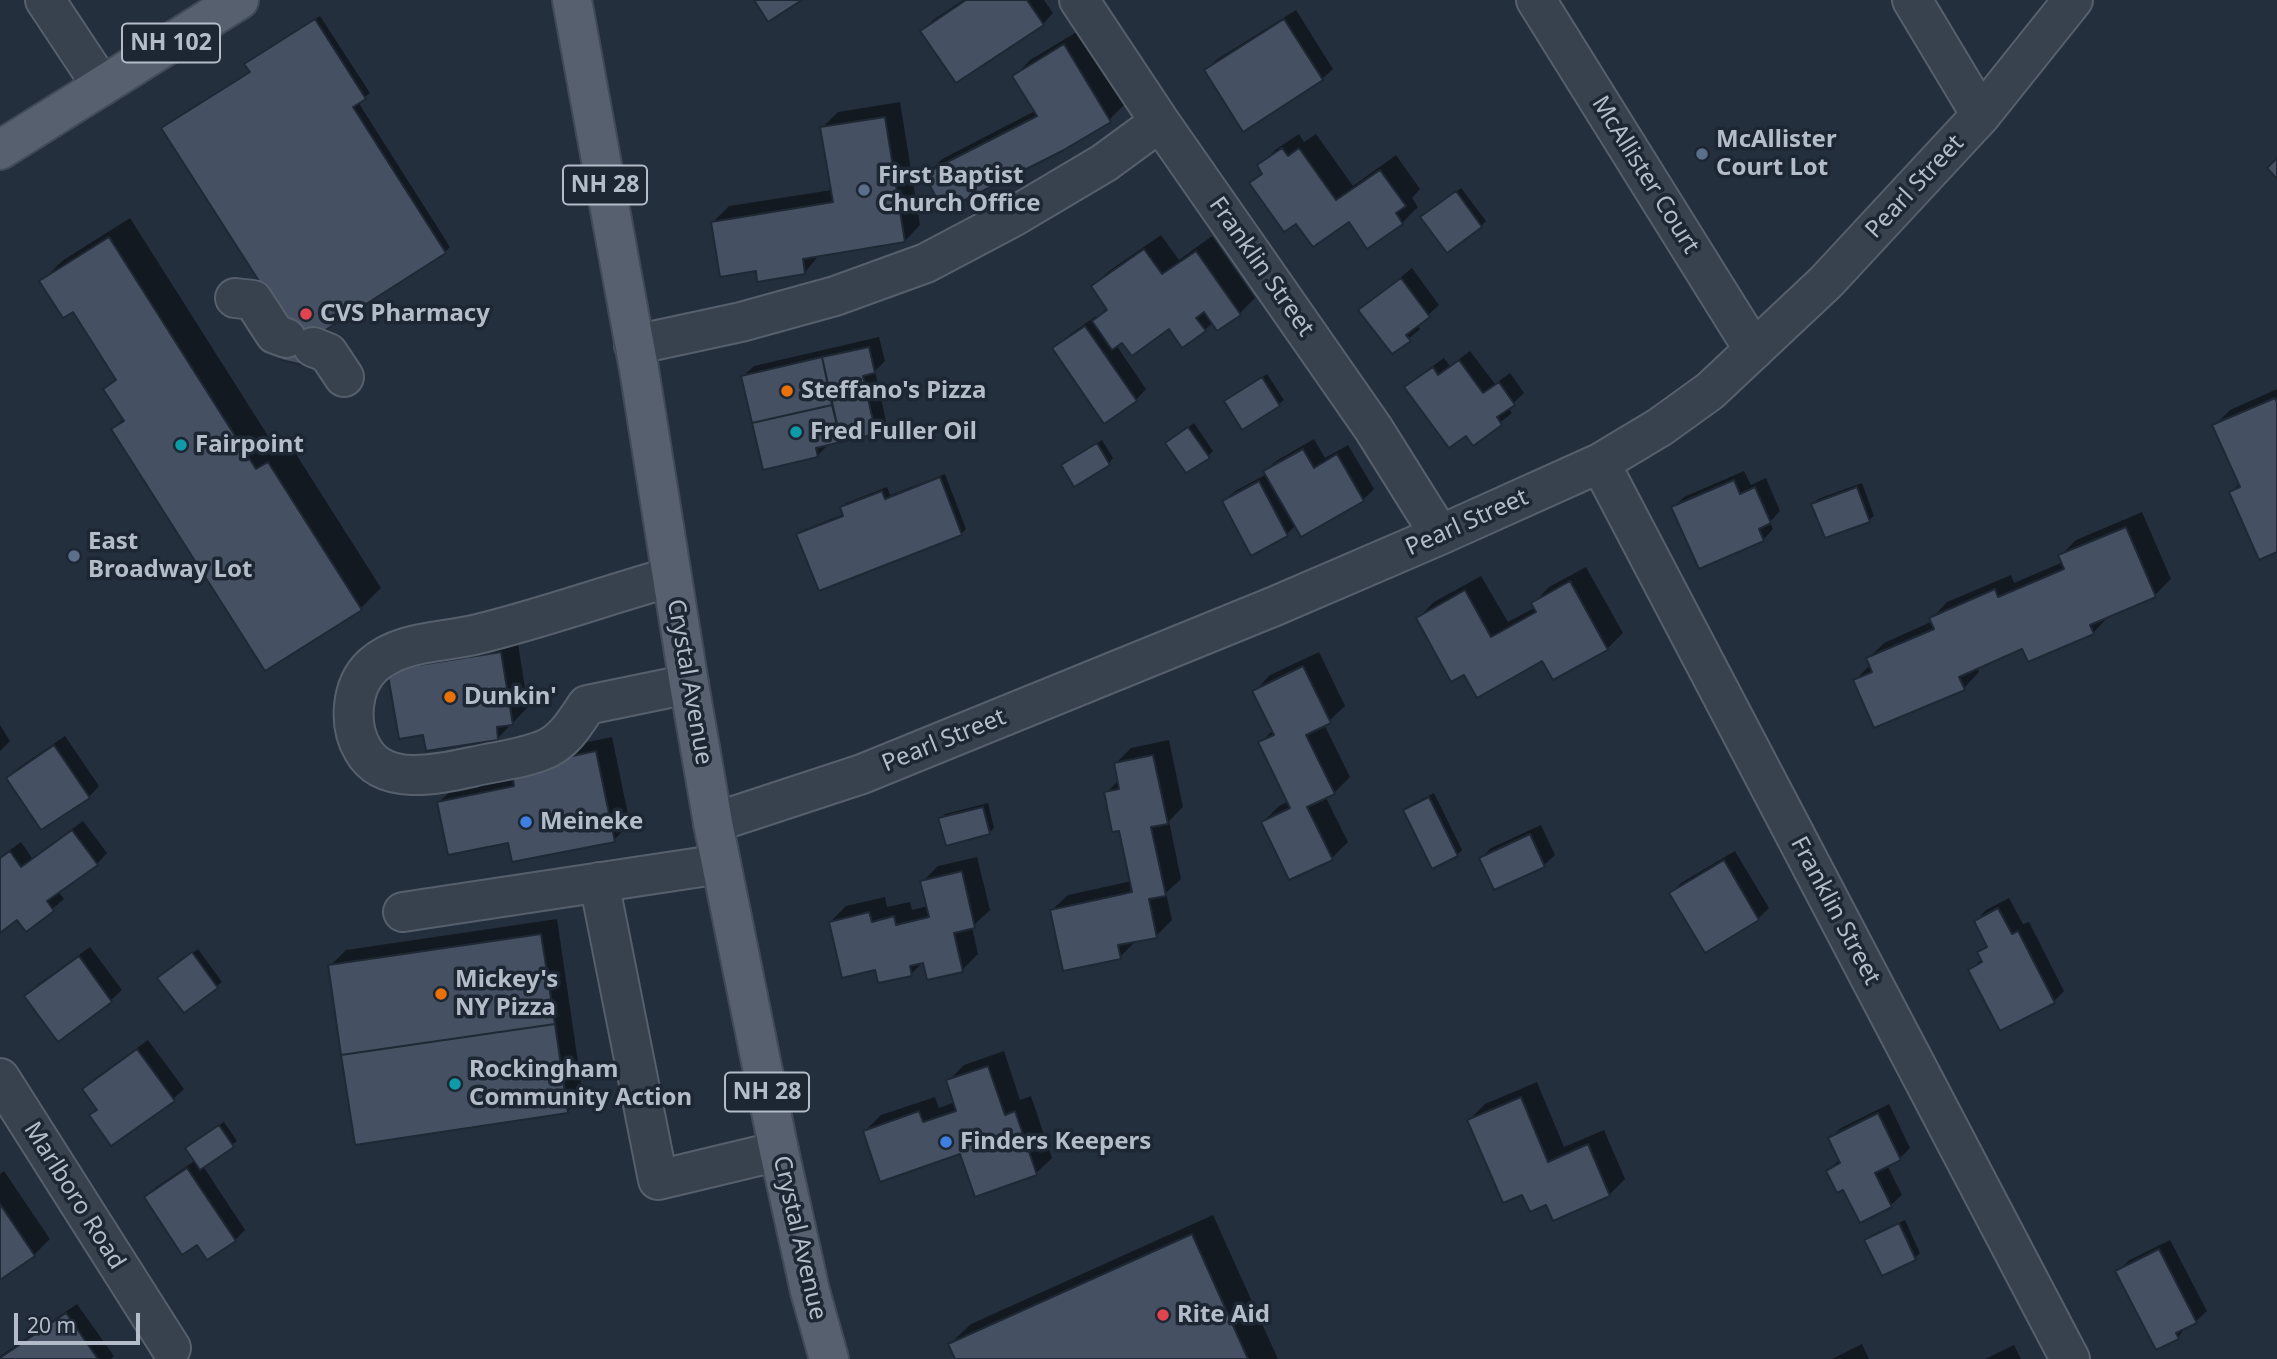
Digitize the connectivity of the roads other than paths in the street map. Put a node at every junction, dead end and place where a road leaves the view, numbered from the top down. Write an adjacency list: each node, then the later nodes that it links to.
1 (45, 0): 8 (street)
2 (239, 0): 8 (main road, NH 102)
3 (572, 0): 13 (main road, Crystal Avenue / NH 28)
4 (1079, 0): 10 (street, Franklin Street)
5 (1536, 0): 14 (street, McAllister Court)
6 (1912, 0): 9 (street)
7 (2073, 0): 9 (street, Pearl Street)
8 (102, 86): 11 (main road, NH 102)
9 (1981, 115): 14 (street, Pearl Street)
10 (1160, 122): 13 (street); 17 (street, Franklin Street)
11 (0, 150)
12 (235, 298): 15 (street)
13 (634, 345): 18 (main road, Crystal Avenue / NH 28)
14 (1754, 350): 16 (street, Pearl Street)
15 (344, 377)
16 (1600, 463): 17 (street, Pearl Street); 28 (street, Franklin Street)
17 (1440, 535): 20 (street, Pearl Street)
18 (671, 577): 19 (main road, Crystal Avenue / NH 28); 19 (street)
19 (689, 684): 20 (main road, Crystal Avenue / NH 28)
20 (713, 823): 21 (main road, Crystal Avenue / NH 28)
21 (721, 864): 22 (street); 25 (main road, Crystal Avenue / NH 28)
22 (599, 883): 23 (street); 25 (street)
23 (403, 912)
24 (0, 1078): 26 (street, Marlboro Road)
25 (779, 1151): 27 (main road, Crystal Avenue / NH 28)
26 (171, 1348)
27 (829, 1359)
28 (2070, 1359)

